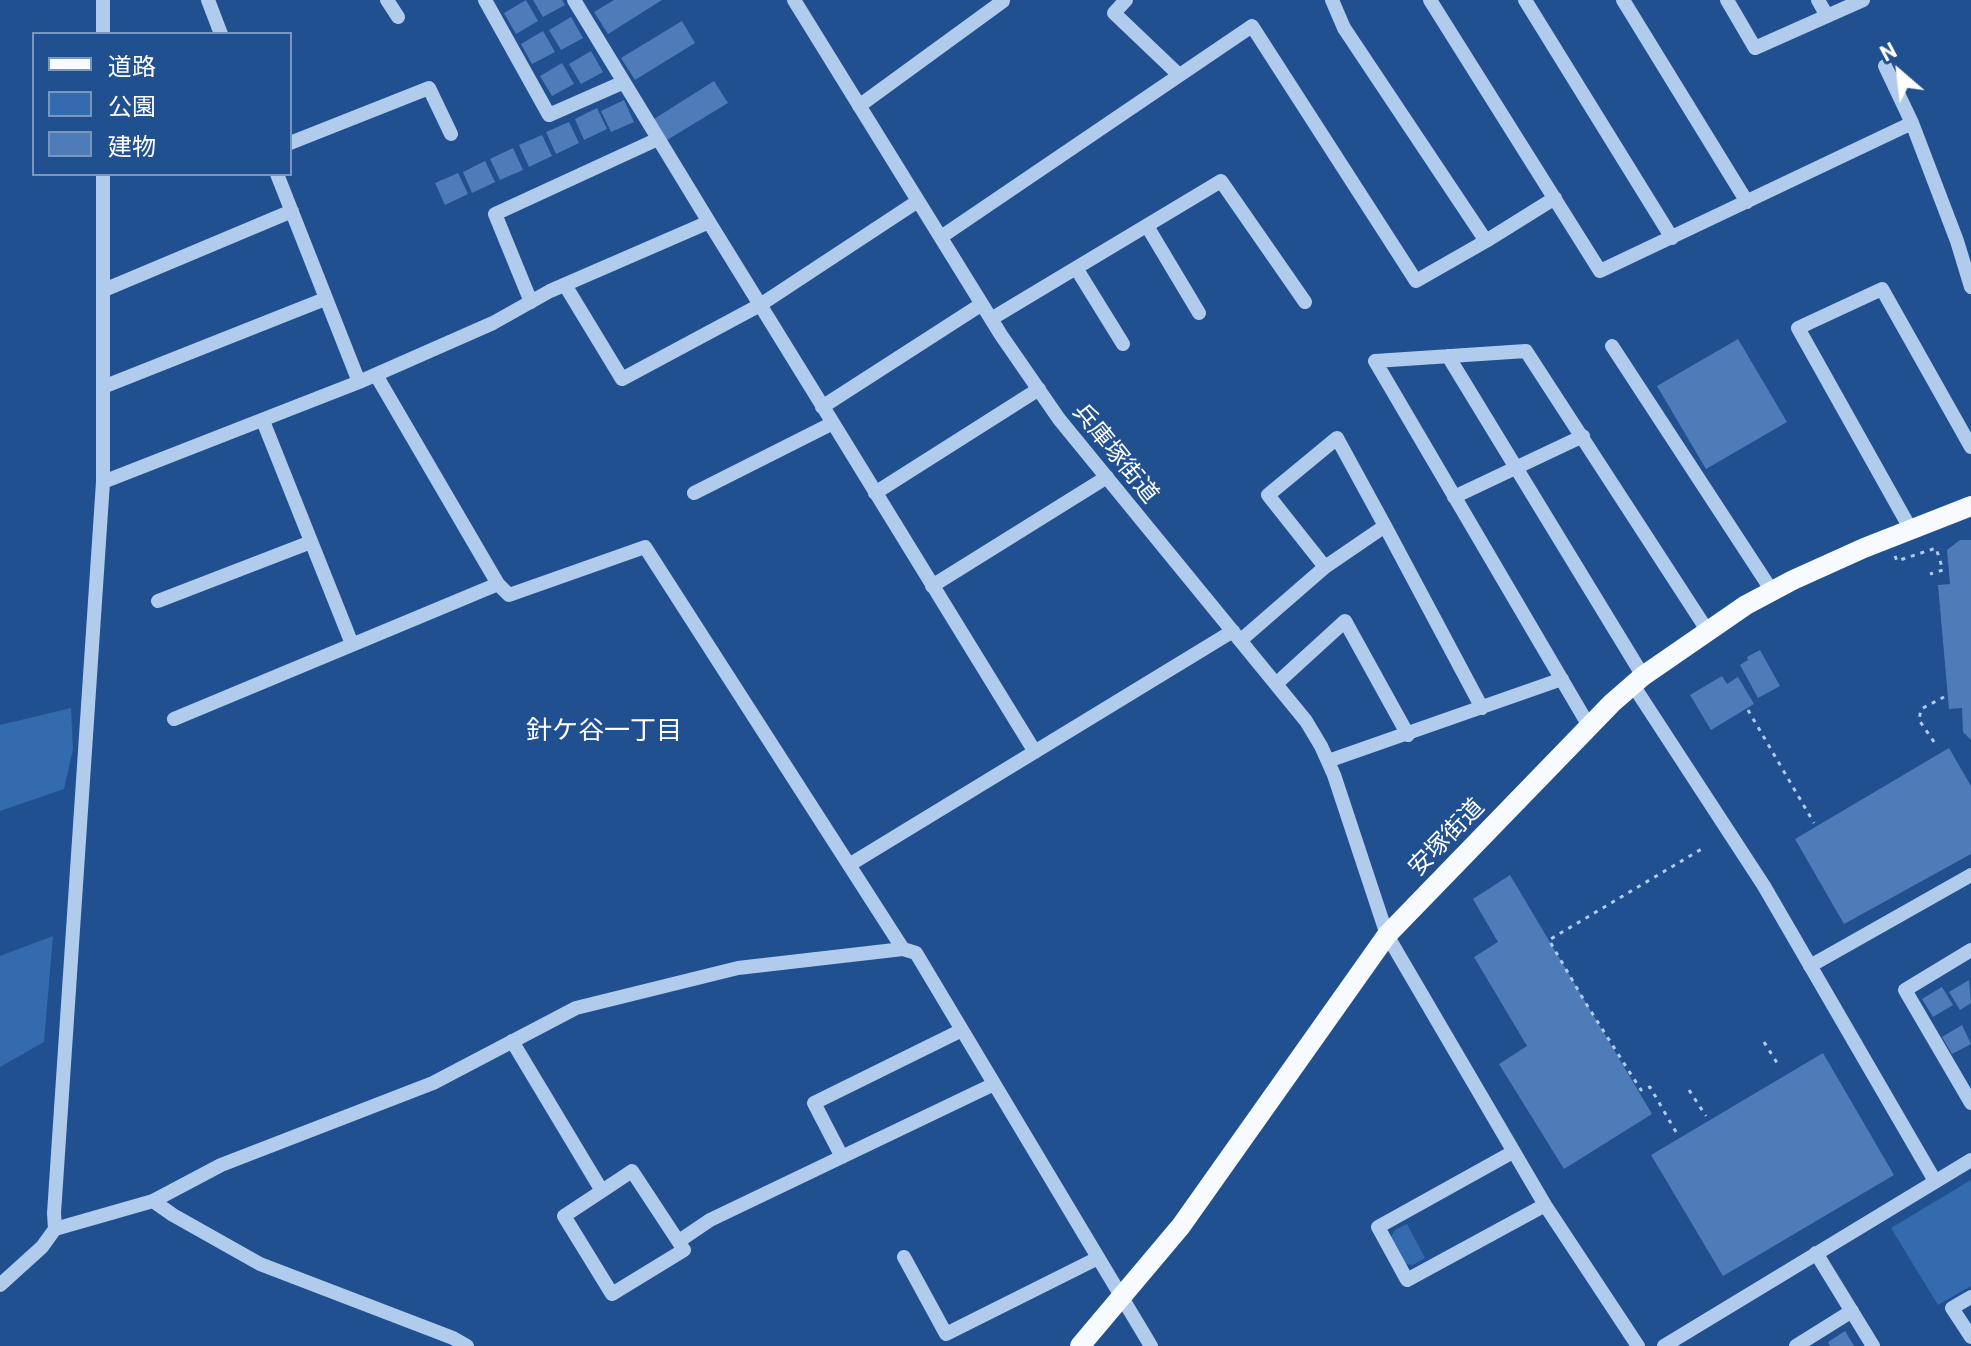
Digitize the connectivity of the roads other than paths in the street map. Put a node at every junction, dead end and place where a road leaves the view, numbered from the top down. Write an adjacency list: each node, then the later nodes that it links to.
1 (103, 0): 18 (street)
2 (208, 0): 19 (street)
3 (387, 0): 17 (street)
4 (485, 0): 22 (street)
5 (574, 0): 22 (street)
6 (794, 0): 23 (street, 兵庫塚街道)
7 (1126, 0): 21 (street)
8 (1332, 0): 38 (street)
9 (1430, 0): 30 (street)
10 (1525, 0): 37 (street)
11 (1623, 0): 32 (street)
12 (1727, 0): 16 (street)
13 (1818, 0): 16 (street)
14 (1863, 0): 16 (street)
15 (1003, 1): 23 (street)
16 (1827, 16)
17 (398, 17)
18 (103, 32)
19 (220, 32)
20 (1885, 66): 24 (street)
21 (1179, 75): 36 (street); 38 (street)
22 (624, 82): 26 (street)
23 (859, 106): 31 (street, 兵庫塚街道)
24 (1912, 123): 32 (street); 41 (street)
25 (451, 134): 27 (street)
26 (658, 139): 34 (street); 44 (street)
27 (292, 142)
28 (103, 176): 42 (street)
29 (278, 176): 33 (street)
30 (1555, 198): 37 (street); 38 (street)
31 (918, 201): 36 (street, 兵庫塚街道); 47 (street)
32 (1747, 202): 37 (street)
33 (292, 211): 42 (street); 43 (street)
34 (709, 222): 40 (street); 47 (street)
35 (1147, 226): 39 (street); 45 (street); 48 (street)
36 (941, 237): 46 (street, 兵庫塚街道)
37 (1672, 238)
38 (1486, 241)
39 (1076, 268): 49 (street); 50 (street)
40 (565, 285): 44 (street); 47 (street)
41 (1971, 287)
42 (104, 290): 55 (street)
43 (325, 299): 54 (street); 55 (street)
44 (531, 302): 53 (street)
45 (1305, 302)
46 (982, 304): 49 (street, 兵庫塚街道); 57 (street)
47 (760, 305): 57 (street)
48 (1199, 313)
49 (991, 319): 56 (street, 兵庫塚街道)
50 (1123, 344)
51 (1612, 346): 75 (street)
52 (1448, 356): 60 (street); 62 (street); 67 (street)
53 (376, 375): 54 (street); 73 (street)
54 (359, 382): 58 (street)
55 (103, 387): 64 (street)
56 (1039, 389): 63 (street, 兵庫塚街道); 66 (street)
57 (822, 407): 59 (street)
58 (263, 421): 64 (street); 71 (street)
59 (833, 423): 65 (street); 66 (street)
60 (1583, 436): 62 (street); 77 (street)
61 (1971, 447): 70 (street)
62 (1516, 468): 67 (street); 81 (street)
63 (1107, 477): 74 (street); 78 (street, 兵庫塚街道)
64 (103, 482): 107 (street)
65 (694, 493)
66 (875, 493): 74 (street)
67 (1454, 497): 80 (street)
68 (1971, 506): 70 (main road, 安塚街道)
69 (1385, 526): 72 (street); 72 (street); 83 (street)
70 (1910, 528): 75 (main road, 安塚街道)
71 (311, 542): 76 (street); 79 (street)
72 (1325, 567): 78 (street)
73 (498, 584): 79 (street); 89 (street)
74 (932, 586): 87 (street)
75 (1772, 591): 77 (main road, 安塚街道)
76 (158, 601)
77 (1707, 630): 81 (main road, 安塚街道)
78 (1237, 636): 82 (street, 兵庫塚街道); 87 (street)
79 (352, 644): 84 (street)
80 (1562, 679): 83 (street); 85 (street)
81 (1638, 681): 85 (main road, 安塚街道); 94 (street)
82 (1276, 684): 86 (street); 88 (street, 兵庫塚街道)
83 (1482, 708): 86 (street)
84 (174, 719)
85 (1589, 726): 91 (main road, 安塚街道)
86 (1408, 735): 88 (street)
87 (1035, 752): 89 (street)
88 (1328, 761): 91 (street, 兵庫塚街道)
89 (849, 865): 92 (street)
90 (1971, 875): 94 (street)
91 (1387, 935): 100 (street, 兵庫塚街道); 114 (main road, 安塚街道)
92 (903, 949): 95 (street); 96 (street)
93 (1971, 950): 97 (street)
94 (1810, 966): 103 (street)
95 (960, 1031): 98 (street); 101 (street)
96 (512, 1041): 104 (street); 105 (street)
97 (1966, 1083): 99 (street)
98 (992, 1085): 101 (street); 111 (street)
99 (1971, 1103)
100 (1513, 1152): 106 (street, 兵庫塚街道); 106 (street)
101 (842, 1157): 108 (street)
102 (1971, 1160): 103 (street)
103 (1935, 1181): 109 (street)
104 (602, 1191): 108 (street); 108 (street)
105 (153, 1201): 107 (street); 117 (street)
106 (1545, 1205): 120 (street, 兵庫塚街道)
107 (55, 1229): 112 (street)
108 (679, 1241)
109 (1816, 1253): 115 (street); 121 (street)
110 (904, 1257): 111 (street)
111 (1098, 1258): 114 (street)
112 (0, 1285)
113 (1971, 1297): 116 (street)
114 (1122, 1298): 118 (main road, 安塚街道); 119 (street)
115 (1852, 1311): 122 (street); 123 (street)
116 (1971, 1337)
117 (467, 1346)
118 (1080, 1346)
119 (1151, 1346)
120 (1638, 1346)
121 (1664, 1346)
122 (1796, 1346)
123 (1873, 1346)

